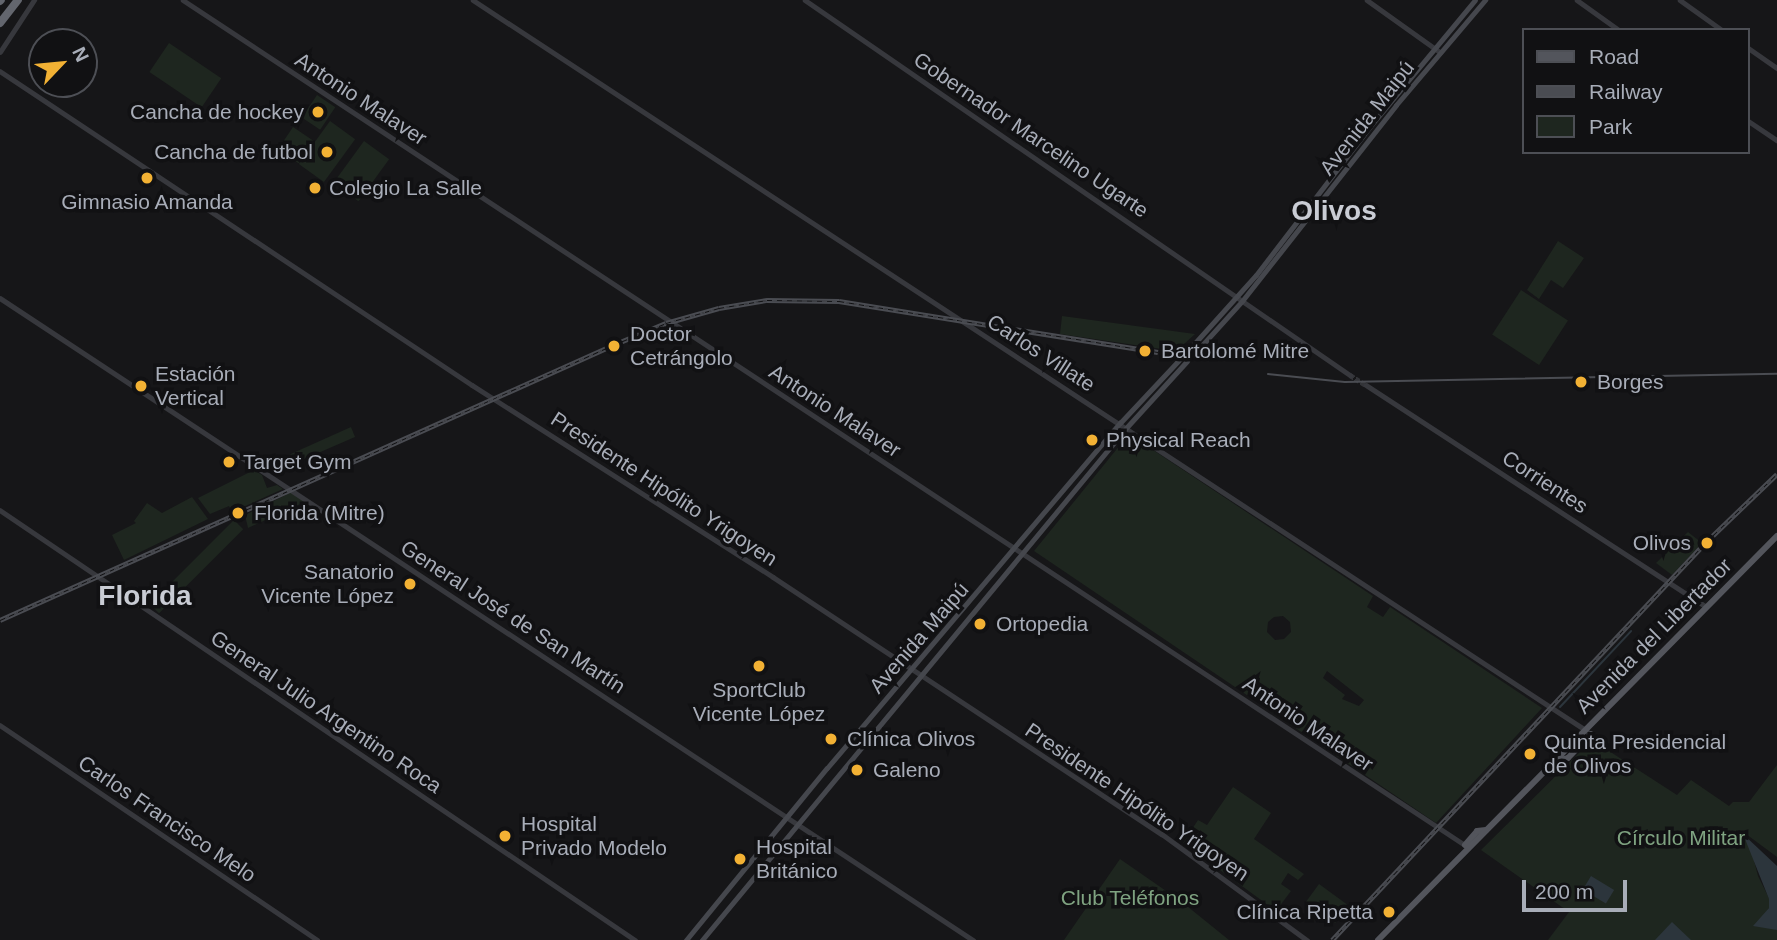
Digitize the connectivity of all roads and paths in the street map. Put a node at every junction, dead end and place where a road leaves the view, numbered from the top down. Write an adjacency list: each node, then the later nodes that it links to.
1 (16, 0): 11 (highway)
2 (34, 0): 16 (street)
3 (183, 0): 33 (street, Antonio Malaver)
4 (473, 0): 29 (street, Carlos Villate)
5 (805, 0): 22 (street, Gobernador Marcelino Ugarte)
6 (1367, 0): 15 (street)
7 (1475, 0): 15 (main road, Avenida Maipú)
8 (1485, 0): 15 (main road, Avenida Maipú)
9 (1577, 0): 12 (street)
10 (1680, 0): 13 (street)
11 (0, 22)
12 (1616, 28)
13 (1719, 28)
14 (1749, 48): 17 (street)
15 (1438, 50): 22 (main road, Avenida Maipú)
16 (0, 52)
17 (1777, 68)
18 (0, 71): 36 (street, Presidente Hipólito Yrigoyen)
19 (1749, 121): 20 (street)
20 (1777, 140)
21 (0, 298): 40 (street, General José de San Martín)
22 (1240, 299): 23 (main road, Avenida Maipú); 23 (main road, Avenida Maipú); 27 (street)
23 (1193, 351): 24 (main road, Avenida Maipú)
24 (1185, 354)
25 (1179, 360): 29 (main road, Avenida Maipú)
26 (1187, 361): 30 (main road, Avenida Maipú)
27 (1350, 375)
28 (1366, 385): 35 (street, Corrientes)
29 (1120, 423): 30 (street, Carlos Villate); 33 (main road, Avenida Maipú)
30 (1126, 428): 34 (main road, Avenida Maipú); 39 (street, Carlos Villate)
31 (0, 510): 44 (street, General Julio Argentino Roca)
32 (1777, 536): 35 (main road, Avenida del Libertador)
33 (1016, 548): 34 (street, Antonio Malaver); 36 (main road, Avenida Maipú)
34 (1025, 553): 37 (main road, Avenida Maipú); 42 (street, Antonio Malaver)
35 (1706, 607): 39 (main road, Avenida del Libertador)
36 (913, 670): 37 (street, Presidente Hipólito Yrigoyen); 40 (main road, Avenida Maipú)
37 (922, 678): 41 (main road, Avenida Maipú); 48 (street, Presidente Hipólito Yrigoyen)
38 (0, 725): 43 (street, Carlos Francisco Melo)
39 (1588, 732): 42 (main road, Avenida del Libertador)
40 (788, 816): 41 (street, General José de San Martín); 45 (main road, Avenida Maipú)
41 (797, 822): 46 (main road, Avenida Maipú); 47 (street, General José de San Martín)
42 (1467, 847): 49 (main road)
43 (317, 940)
44 (635, 940)
45 (686, 940)
46 (702, 940)
47 (973, 940)
48 (1307, 940)
49 (1378, 940)

